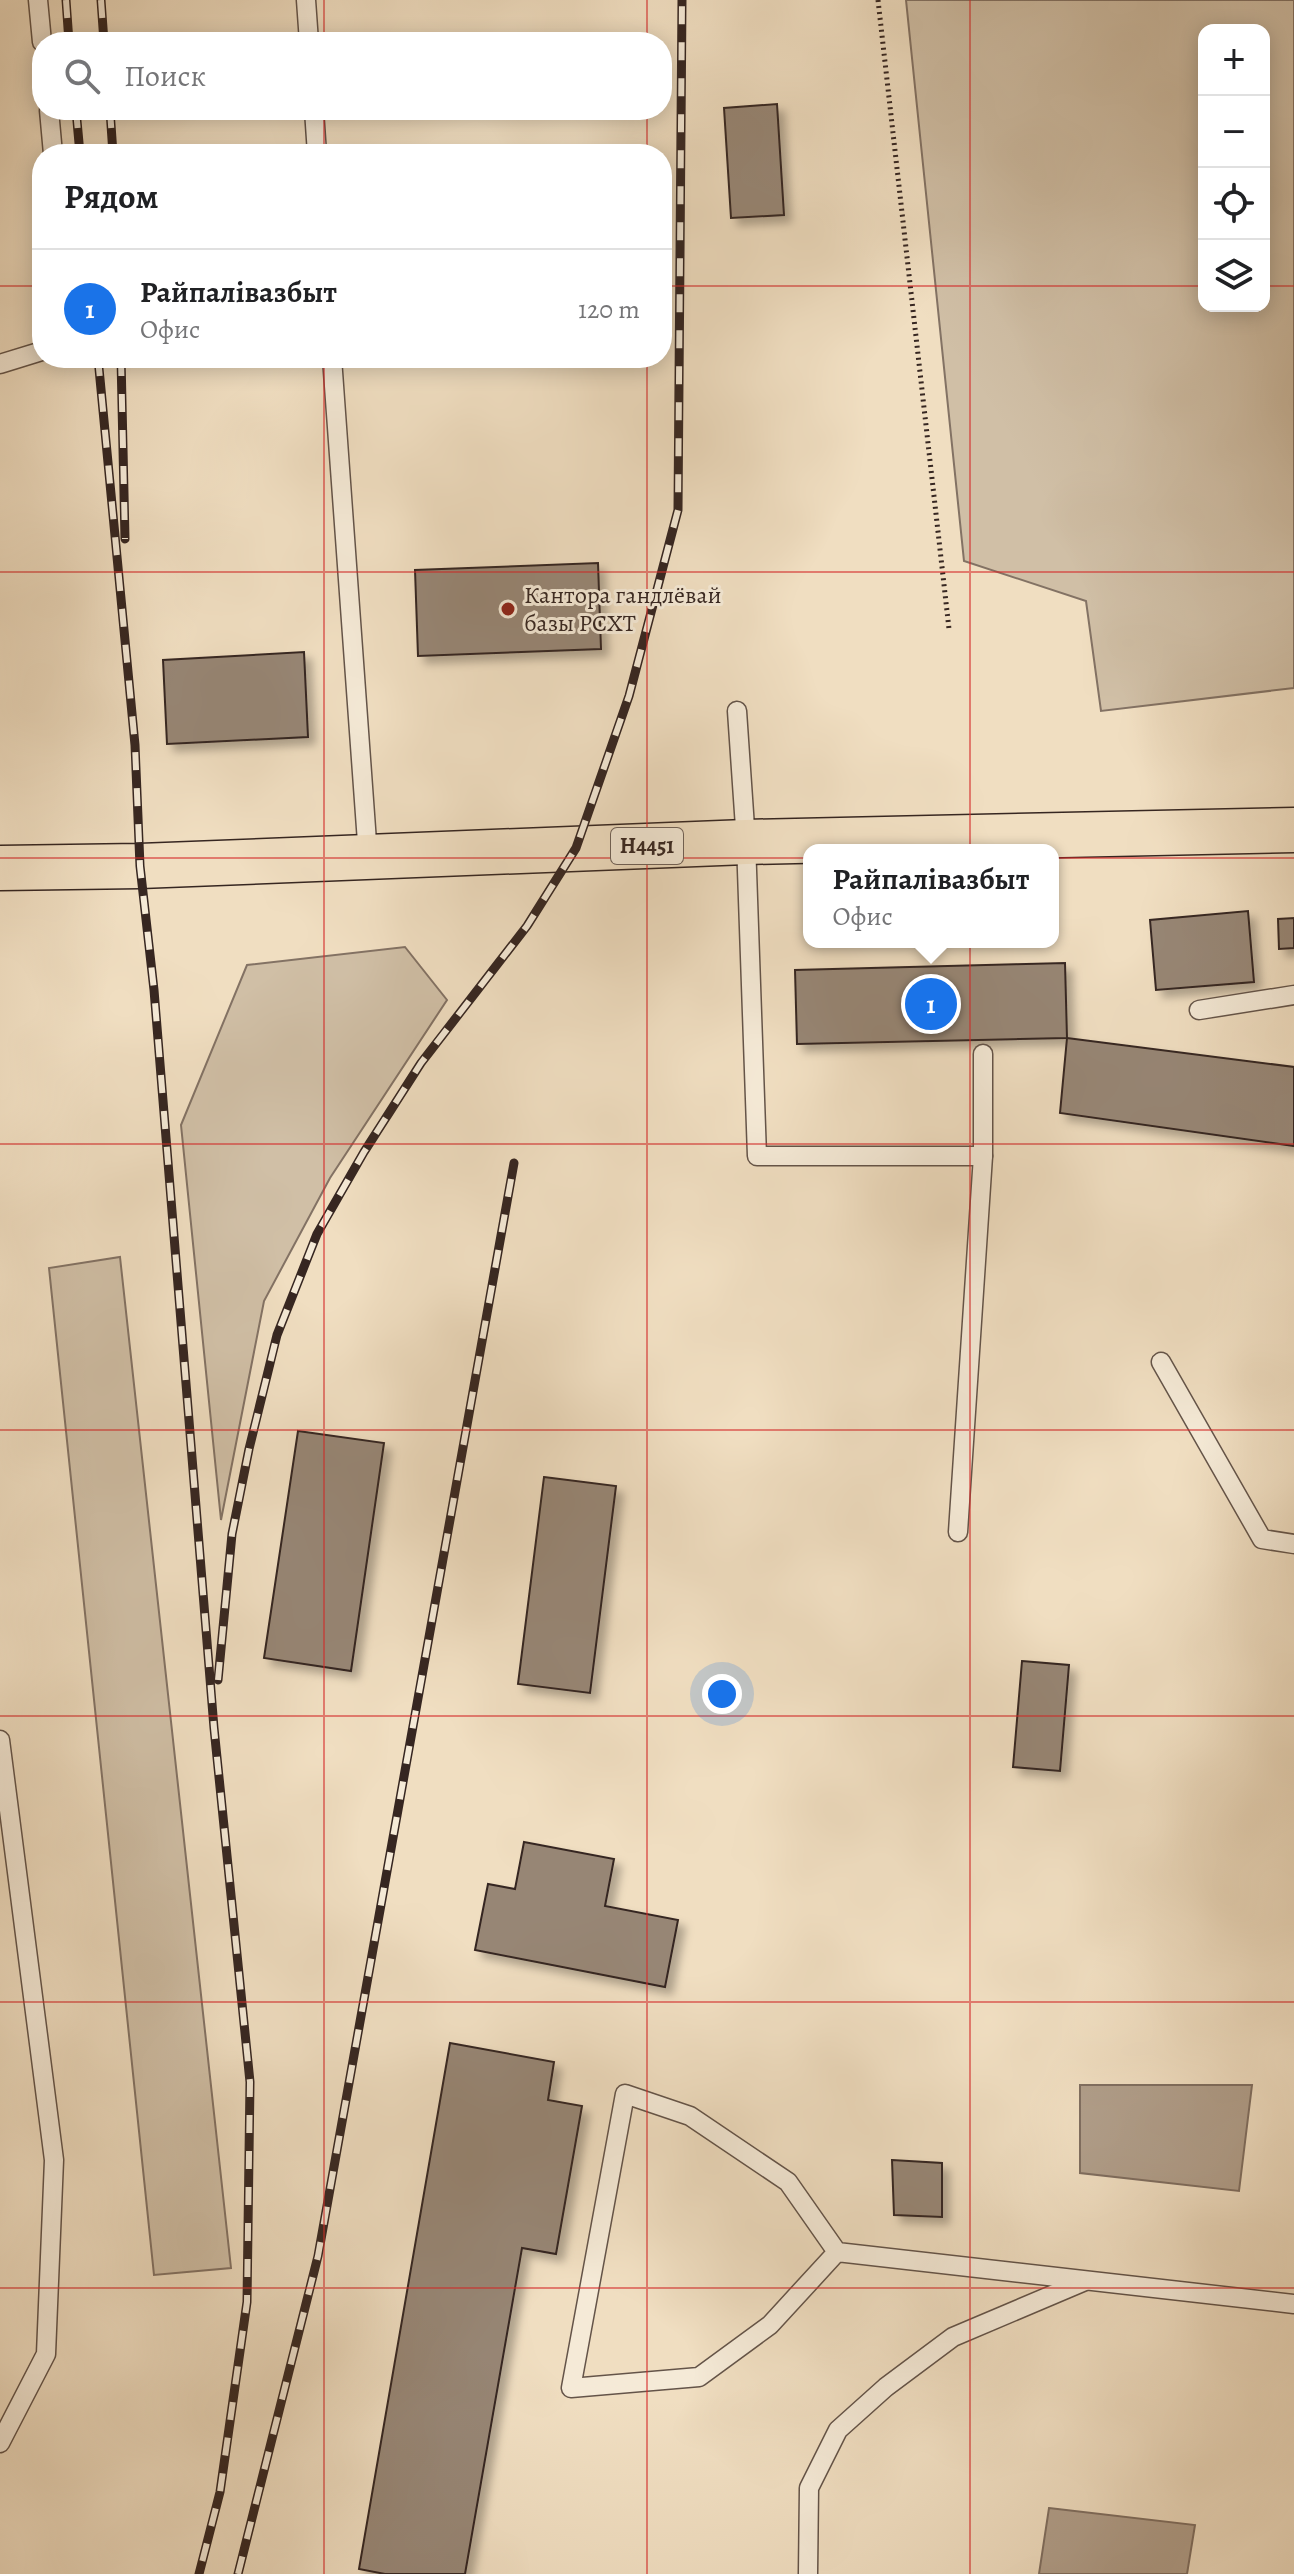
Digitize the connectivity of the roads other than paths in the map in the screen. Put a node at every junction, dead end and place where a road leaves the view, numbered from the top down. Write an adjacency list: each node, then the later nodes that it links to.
1 (38, 0): 3 (lane)
2 (306, 0): 4 (lane)
3 (41, 32)
4 (308, 32)
5 (50, 120): 7 (lane)
6 (315, 120): 8 (lane)
7 (52, 144)
8 (316, 144)
9 (32, 354): 10 (lane)
10 (0, 364)
11 (333, 368): 15 (lane)
12 (737, 711): 14 (lane)
13 (1294, 830): 14 (main road, Н4451)
14 (746, 842): 15 (main road, Н4451); 20 (lane)
15 (368, 856): 16 (main road, Н4451)
16 (0, 868)
17 (1294, 995): 18 (lane)
18 (1199, 1010)
19 (983, 1054): 20 (lane)
20 (983, 1156): 22 (lane)
21 (1161, 1362): 23 (lane)
22 (958, 1532)
23 (1294, 1544)
24 (0, 1740): 28 (lane)
25 (837, 2252): 25 (lane); 26 (lane)
26 (1088, 2280): 27 (lane); 29 (lane)
27 (1294, 2304)
28 (0, 2443)
29 (808, 2574)

